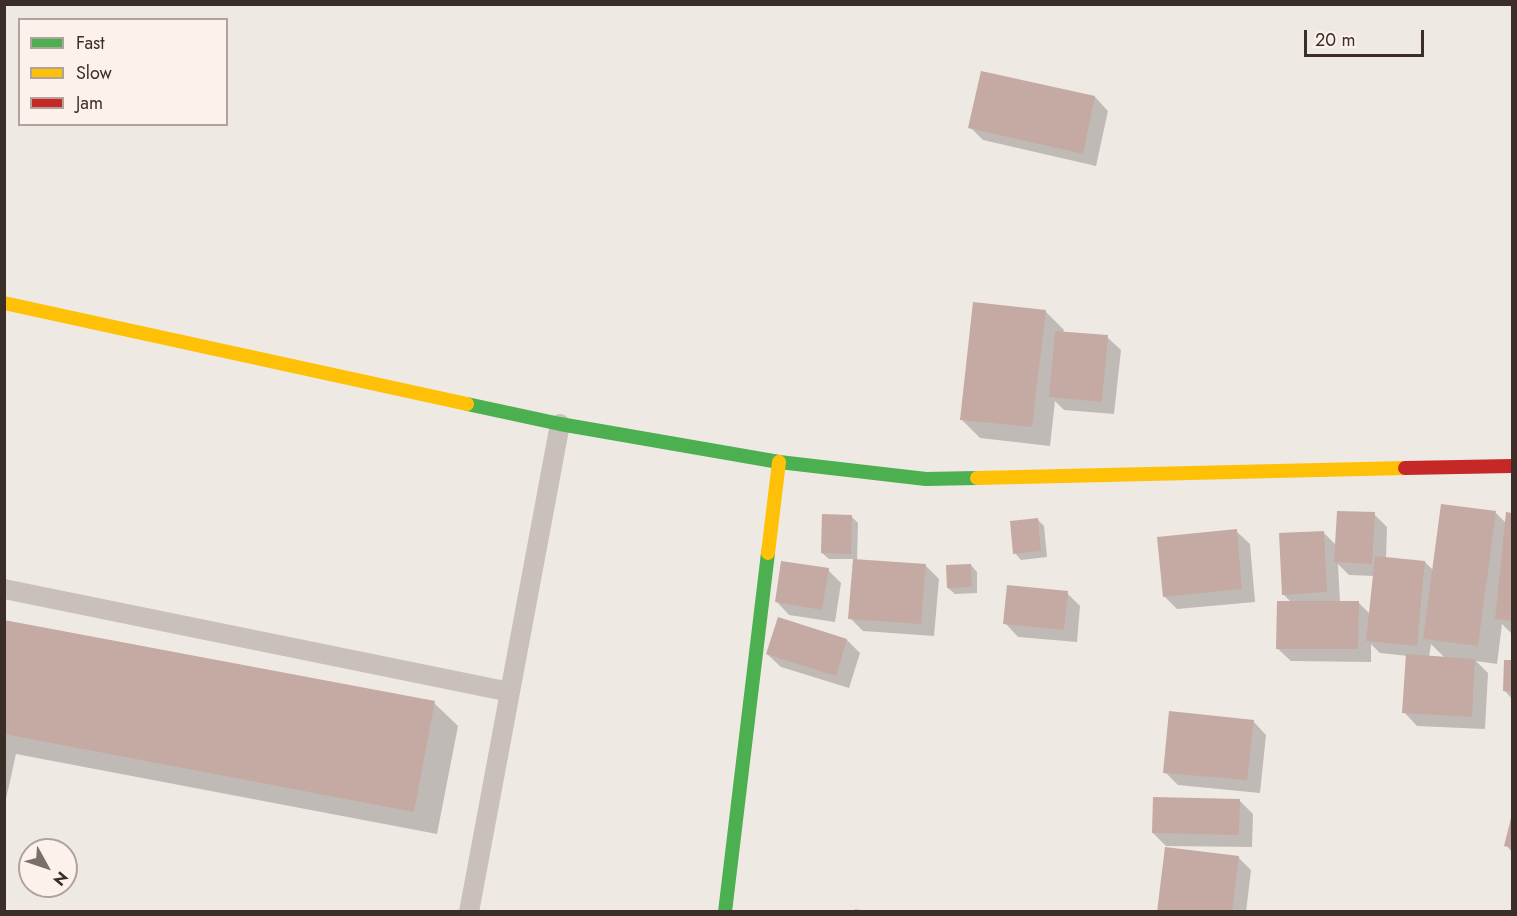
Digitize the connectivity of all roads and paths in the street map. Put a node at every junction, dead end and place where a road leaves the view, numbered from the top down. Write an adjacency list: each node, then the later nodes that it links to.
1 (4, 303): 2 (main road)
2 (560, 424): 3 (main road); 6 (lane)
3 (779, 462): 4 (main road); 8 (main road)
4 (1512, 466)
5 (4, 589): 6 (lane)
6 (510, 692): 7 (lane)
7 (469, 912)
8 (725, 912)

